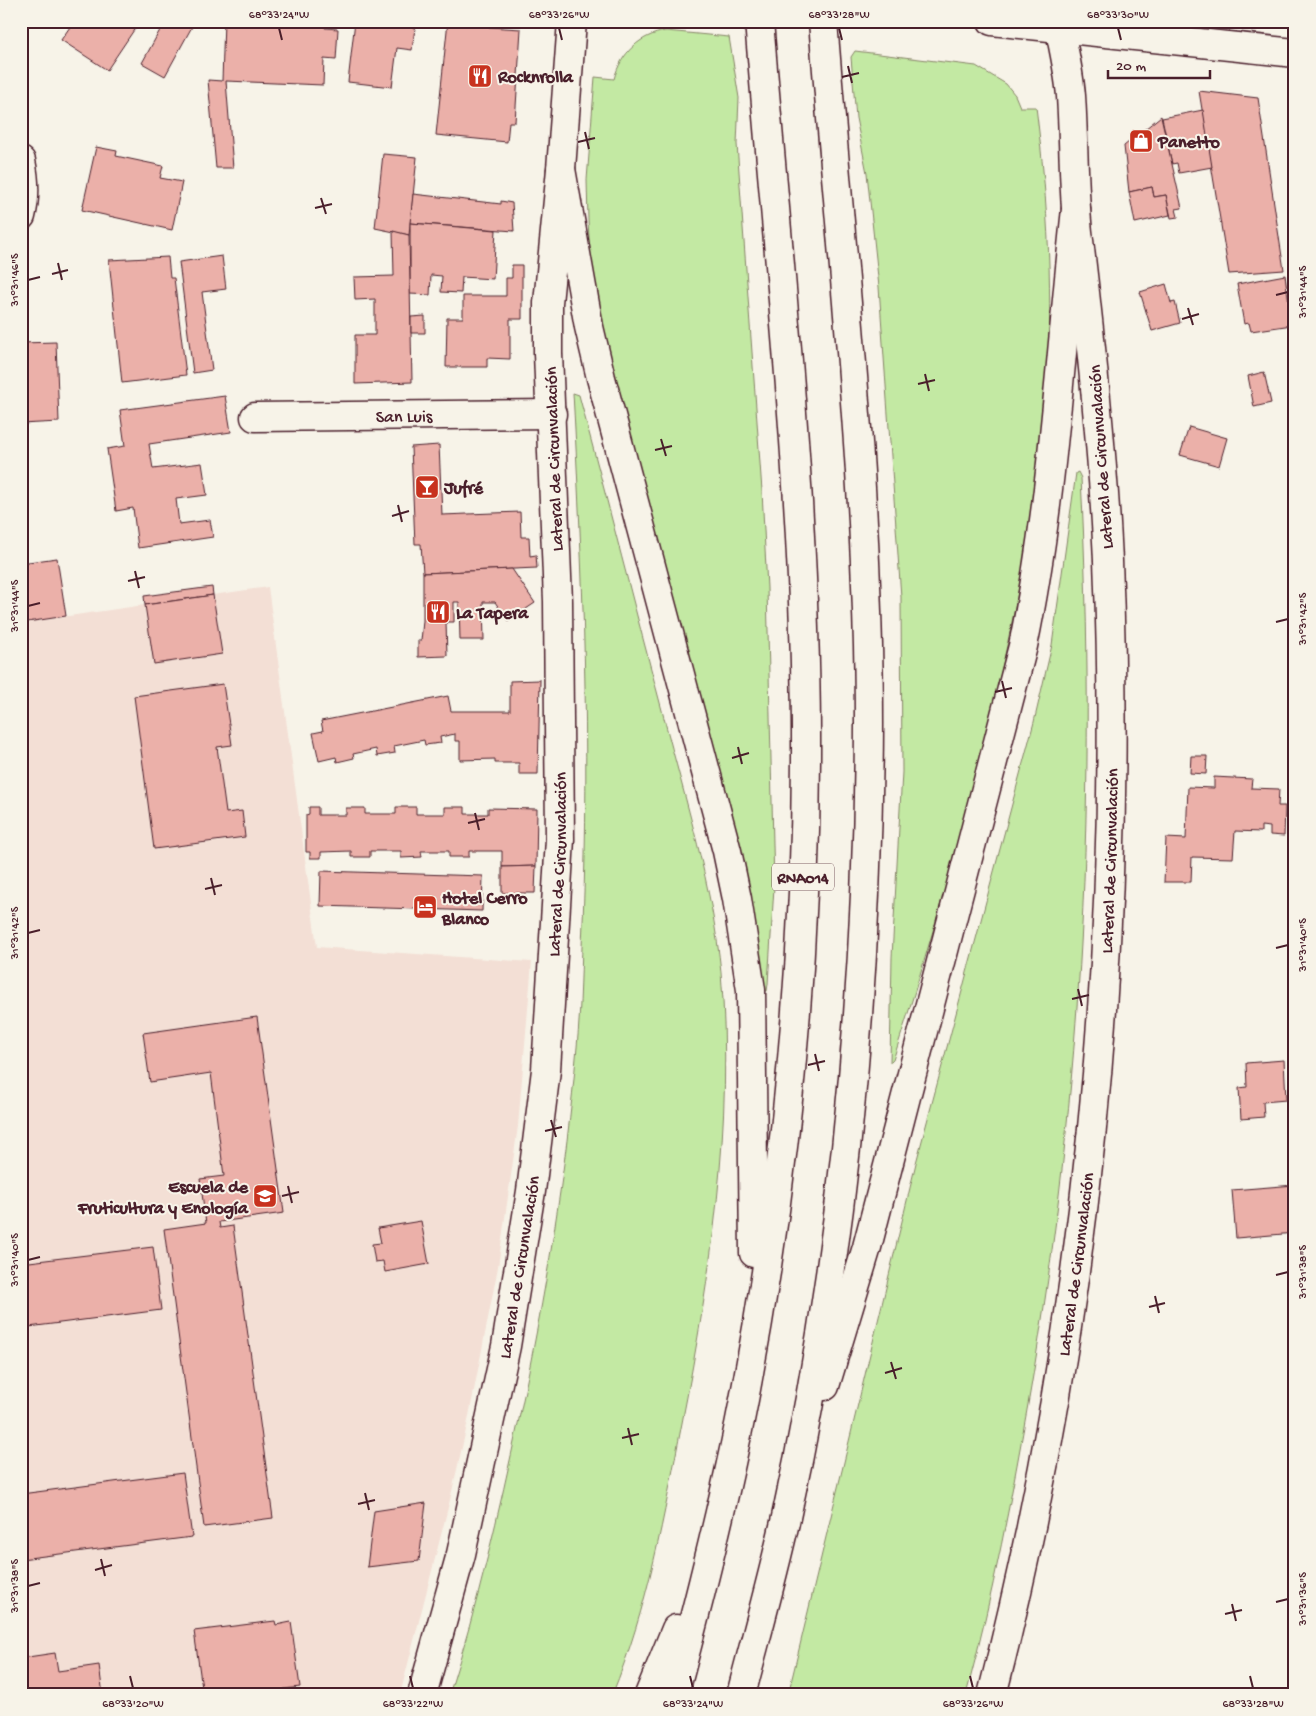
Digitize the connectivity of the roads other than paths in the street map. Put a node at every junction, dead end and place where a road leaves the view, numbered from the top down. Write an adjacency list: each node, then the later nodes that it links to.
1 (572, 21): 8 (main road, Lateral de Circunvalación)
2 (759, 21): 13 (main road, RNA014)
3 (823, 21): 14 (main road)
4 (992, 21): 5 (main road)
5 (1059, 25): 6 (main road); 9 (main road, Lateral de Circunvalación)
6 (1295, 53)
7 (21, 161): 10 (main road)
8 (561, 169): 11 (main road, Lateral de Circunvalación); 13 (main road)
9 (1076, 209): 14 (main road); 22 (main road, Lateral de Circunvalación)
10 (21, 216)
11 (552, 414): 12 (main road, San Luis); 17 (main road, Lateral de Circunvalación)
12 (255, 417)
13 (755, 1336): 15 (main road, RNA014)
14 (785, 1519): 16 (main road)
15 (715, 1535): 18 (main road); 19 (main road, RNA014)
16 (778, 1549): 20 (main road); 21 (main road)
17 (422, 1695)
18 (649, 1695)
19 (674, 1695)
20 (741, 1695)
21 (756, 1695)
22 (992, 1695)

